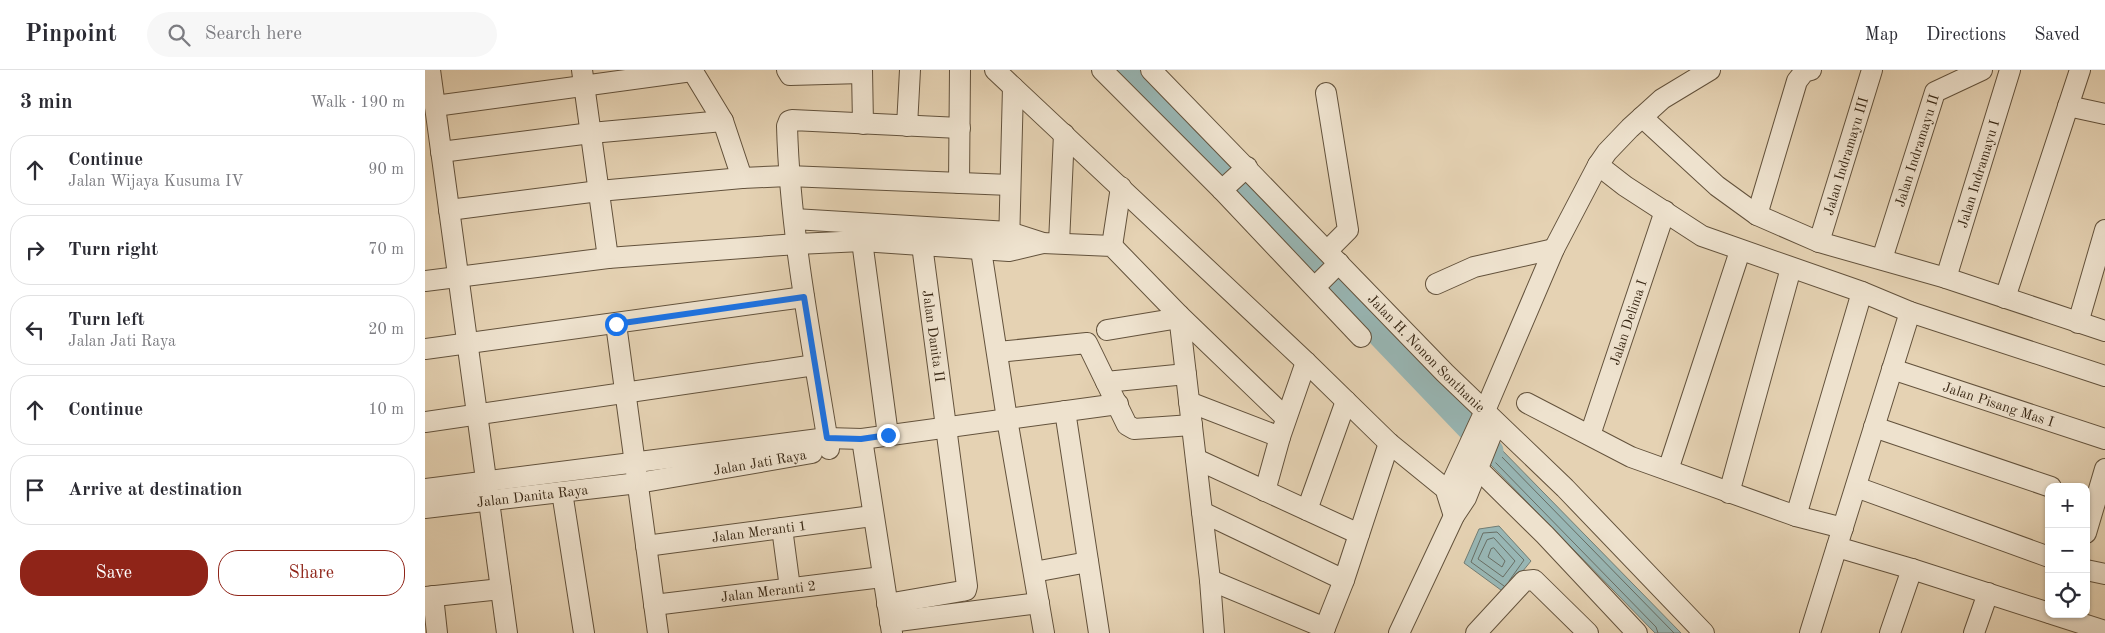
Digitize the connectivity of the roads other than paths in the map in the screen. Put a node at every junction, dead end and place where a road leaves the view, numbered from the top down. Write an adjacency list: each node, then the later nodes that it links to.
1 (692, 70): 16 (street); 22 (street)
2 (787, 70): 14 (street)
3 (910, 70): 25 (street)
4 (960, 70): 26 (street)
5 (995, 70): 17 (street)
6 (1102, 70): 37 (street)
7 (1151, 70): 31 (street, Jalan H. Nonon Sonthanie)
8 (1710, 70): 23 (street)
9 (1811, 70): 41 (street)
10 (1873, 70): 46 (street, Jalan Indramayu III)
11 (1982, 70): 55 (street, Jalan Indramayu II)
12 (2010, 70): 59 (street, Jalan Indramayu I)
13 (2080, 70): 20 (street)
14 (862, 71): 24 (street)
15 (428, 74): 19 (street)
16 (583, 77): 19 (street); 27 (street)
17 (1013, 87): 28 (street); 35 (street)
18 (1325, 93): 56 (street)
19 (435, 106): 29 (street)
20 (2068, 106): 21 (street); 65 (street)
21 (2105, 114)
22 (723, 121): 27 (street); 33 (street)
23 (1636, 123): 30 (street); 41 (street)
24 (863, 124): 25 (street); 32 (street)
25 (907, 126): 26 (street)
26 (960, 128): 34 (street)
27 (591, 133): 29 (street); 38 (street)
28 (1064, 134): 36 (street); 47 (street)
29 (441, 152): 39 (street)
30 (1603, 158): 40 (street); 51 (street)
31 (1244, 170): 37 (street); 56 (street, Jalan H. Nonon Sonthanie)
32 (789, 176): 33 (street); 34 (street); 42 (street)
33 (742, 178): 38 (street)
34 (959, 184): 35 (street)
35 (1010, 185): 45 (street)
36 (1121, 187): 50 (street); 77 (street)
37 (1222, 189): 62 (street)
38 (599, 192): 39 (street); 54 (street)
39 (449, 210): 58 (street)
40 (1665, 211): 53 (street); 98 (street, Jalan Delima I)
41 (1757, 215): 46 (street)
42 (794, 219): 45 (street); 48 (street)
43 (2105, 230): 68 (street)
44 (862, 241): 48 (street); 49 (street); 97 (street)
45 (1009, 242): 47 (street); 52 (street)
46 (1819, 242): 55 (street)
47 (1051, 243): 50 (street)
48 (797, 244): 54 (street); 64 (street)
49 (922, 245): 52 (street); 94 (street, Jalan Danita II)
50 (1112, 246): 67 (street)
51 (1554, 249): 61 (street); 76 (street)
52 (981, 250): 75 (street)
53 (1740, 250): 57 (street); 106 (street)
54 (608, 258): 58 (street)
55 (1882, 259): 59 (street)
56 (1333, 262): 62 (street); 92 (street, Jalan H. Nonon Sonthanie)
57 (1791, 268): 63 (street); 116 (street)
58 (458, 277): 60 (street); 73 (street)
59 (1946, 278): 65 (street)
60 (425, 281)
61 (1436, 284)
62 (1316, 286): 72 (street)
63 (1861, 292): 66 (street); 122 (street)
64 (804, 297): 69 (street); 78 (street)
65 (2005, 298): 68 (street)
66 (1910, 312): 79 (street); 81 (street)
67 (1179, 316): 70 (street); 80 (street); 96 (street)
68 (2078, 323): 71 (street)
69 (616, 324): 73 (street); 83 (street)
70 (1107, 330)
71 (2105, 331)
72 (1361, 337)
73 (467, 343): 74 (street); 89 (street)
74 (425, 349)
75 (998, 352): 82 (street); 90 (street)
76 (1507, 356): 92 (street); 110 (street)
77 (1306, 362): 84 (street); 96 (street)
78 (815, 365): 83 (street); 102 (street)
79 (1892, 370): 95 (street); 100 (street, Jalan Pisang Mas I)
80 (1186, 374): 82 (street); 85 (street)
81 (2105, 376)
82 (1106, 382): 87 (street)
83 (625, 392): 89 (street); 107 (street)
84 (1346, 401): 101 (street); 119 (street)
85 (1189, 402): 93 (street); 96 (street)
86 (1527, 402): 98 (street)
87 (1118, 404): 88 (street, Jalan Jati Raya); 93 (street)
88 (1065, 412): 90 (street, Jalan Jati Raya); 129 (street)
89 (477, 415): 91 (street); 112 (street)
90 (1007, 419): 94 (street, Jalan Jati Raya); 132 (street)
91 (425, 422)
92 (1489, 422): 105 (street); 110 (street, Jalan H. Nonon Sonthanie); 115 (street)
93 (1191, 424): 103 (street)
94 (946, 427): 97 (street, Jalan Jati Raya); 145 (street, Jalan Danita II)
95 (1874, 427): 108 (street); 109 (street)
96 (1283, 428): 113 (street)
97 (888, 435): 99 (street, Jalan Jati Raya)
98 (1589, 435): 106 (street)
99 (861, 439): 102 (street, Jalan Jati Raya); 121 (street)
100 (2105, 439)
101 (1389, 443): 115 (street); 125 (street)
102 (828, 444): 107 (street, Jalan Jati Raya)
103 (1195, 459): 113 (street); 120 (street)
104 (2105, 469): 117 (street)
105 (1477, 470): 115 (street); 158 (street)
106 (1667, 470): 116 (street)
107 (636, 473): 112 (street, Jalan Danita Raya); 114 (street, Jalan Danita Raya); 127 (street)
108 (2045, 485)
109 (1856, 487): 126 (street); 128 (street)
110 (1565, 488): 159 (street, Jalan H. Nonon Sonthanie)
111 (425, 489): 112 (street, Jalan Danita Raya)
112 (488, 491): 114 (street, Jalan Danita Raya); 118 (street, Jalan Danita Raya); 138 (street)
113 (1265, 491): 119 (street)
114 (562, 492): 151 (street)
115 (1455, 492): 156 (street)
116 (1729, 493): 122 (street)
117 (2091, 500): 124 (street)
118 (425, 508)
119 (1307, 510): 125 (street)
120 (1202, 512): 135 (street); 136 (street)
121 (872, 516): 123 (street, Jalan Meranti 1); 134 (street)
122 (1796, 516): 126 (street)
123 (782, 528): 127 (street, Jalan Meranti 1); 137 (street)
124 (2087, 528)
125 (1359, 534): 136 (street)
126 (1840, 538): 130 (street); 160 (street)
127 (646, 546): 142 (street)
128 (2045, 556)
129 (1088, 562): 132 (street); 154 (street)
130 (1912, 569): 139 (street); 161 (street)
131 (2090, 571): 133 (street)
132 (1033, 572): 141 (street)
133 (2105, 574)
134 (883, 577): 137 (street, Jalan Meranti 2); 145 (street)
135 (1210, 580): 146 (street); 155 (street)
136 (1345, 580): 146 (street)
137 (790, 588): 142 (street, Jalan Meranti 2)
138 (501, 589): 140 (street); 150 (street)
139 (1988, 593): 143 (street); 162 (street)
140 (429, 597): 149 (street)
141 (1039, 603): 145 (street); 153 (street)
142 (654, 605): 152 (street)
143 (2045, 614)
144 (2055, 618): 148 (street)
145 (890, 620)
146 (1324, 630)
147 (1580, 630): 157 (street)
148 (2105, 632)
149 (437, 633)
150 (507, 633)
151 (584, 633)
152 (658, 633)
153 (1044, 633)
154 (1099, 633)
155 (1214, 633)
156 (1399, 633)
157 (1476, 633)
158 (1637, 633)
159 (1704, 633)
160 (1810, 633)
161 (1890, 633)
162 (1974, 633)

